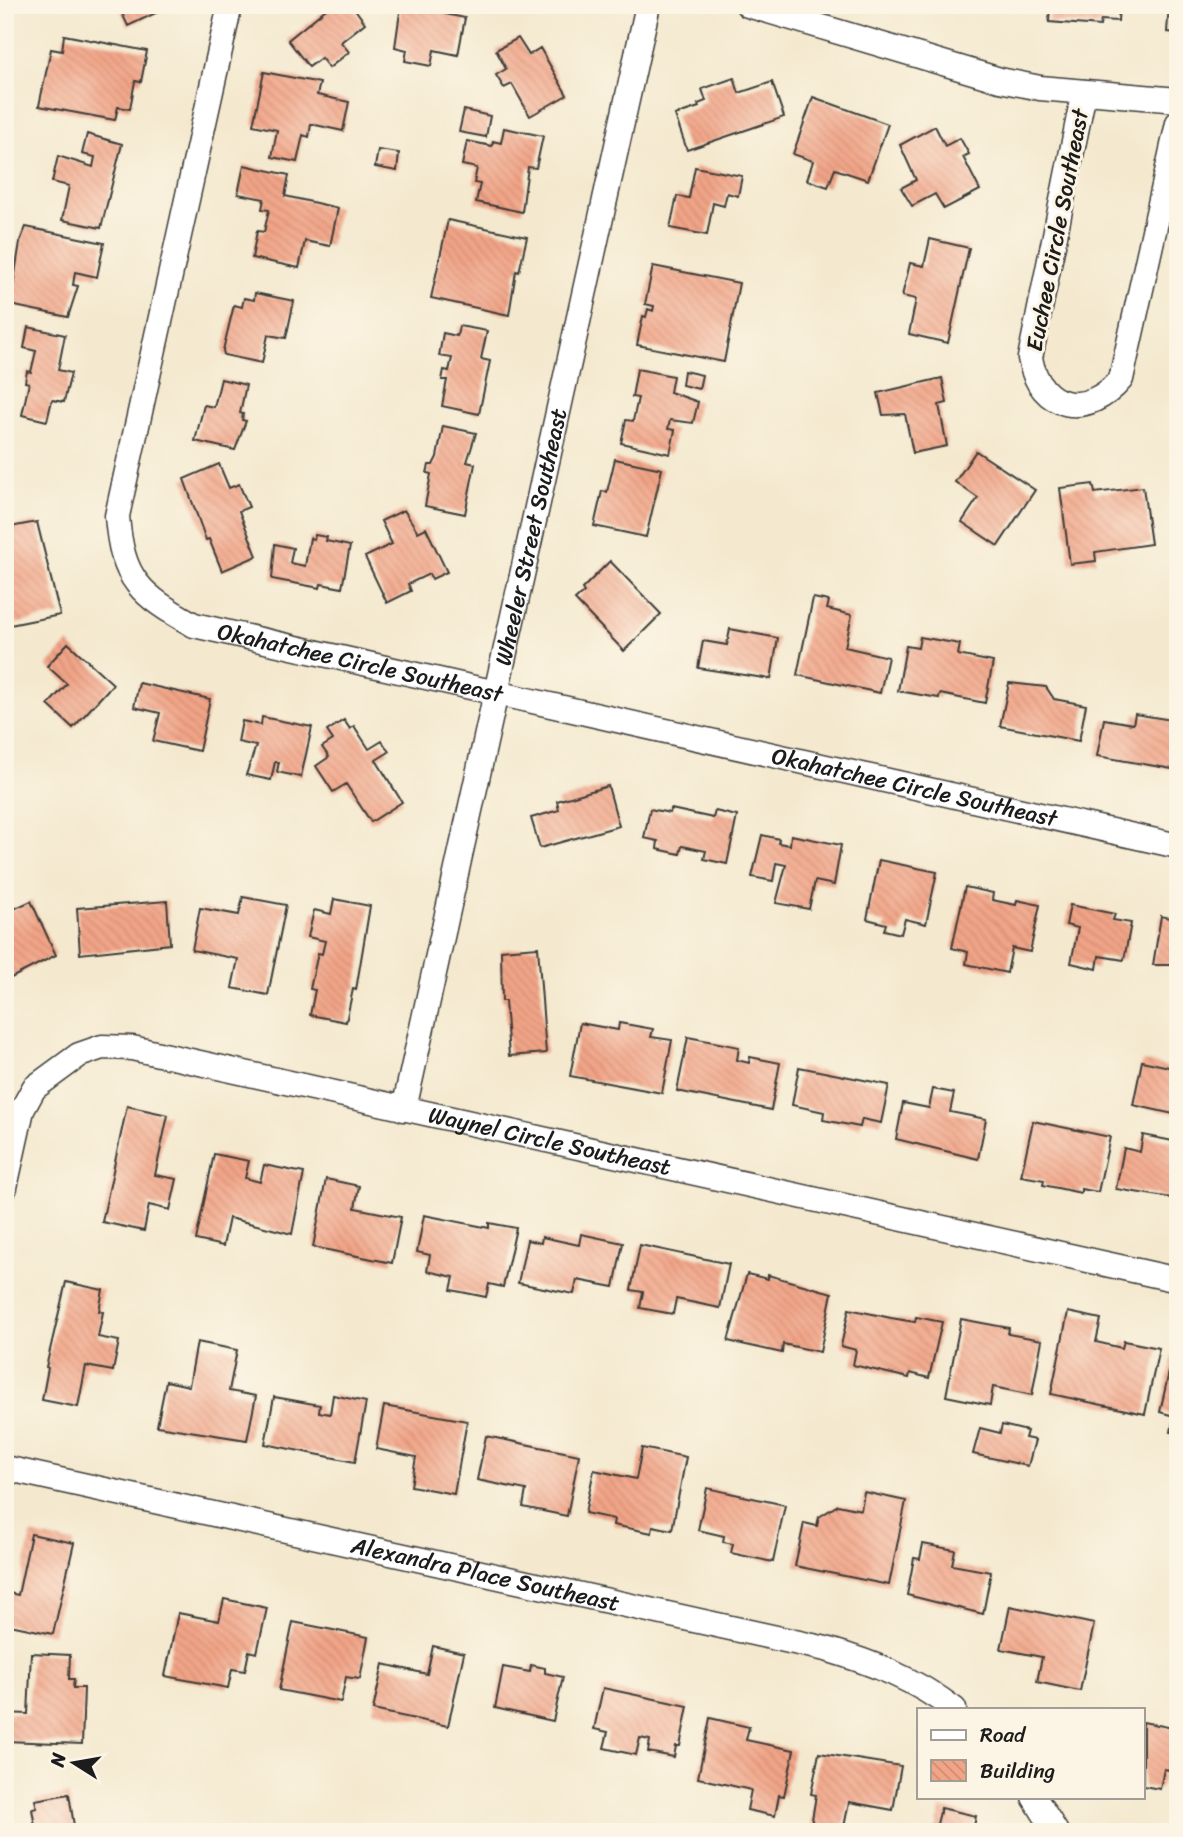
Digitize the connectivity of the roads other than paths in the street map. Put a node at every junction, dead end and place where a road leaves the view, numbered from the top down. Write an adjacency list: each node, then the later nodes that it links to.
1 (230, 5): 7 (street, Okahatchee Circle Southeast)
2 (648, 5): 7 (street, Wheeler Street Southeast)
3 (748, 5): 4 (street)
4 (1084, 92): 5 (street); 6 (street, Euchee Circle Southeast)
5 (1178, 100)
6 (1178, 123)
7 (495, 693): 8 (street, Okahatchee Circle Southeast); 9 (street, Wheeler Street Southeast)
8 (1178, 846)
9 (404, 1109): 10 (street, Waynel Circle Southeast); 11 (street, Waynel Circle Southeast)
10 (5, 1187)
11 (1178, 1280)
12 (5, 1468): 13 (street, Alexandra Place Southeast)
13 (953, 1708)
14 (1035, 1798): 15 (street)
15 (1056, 1832)

